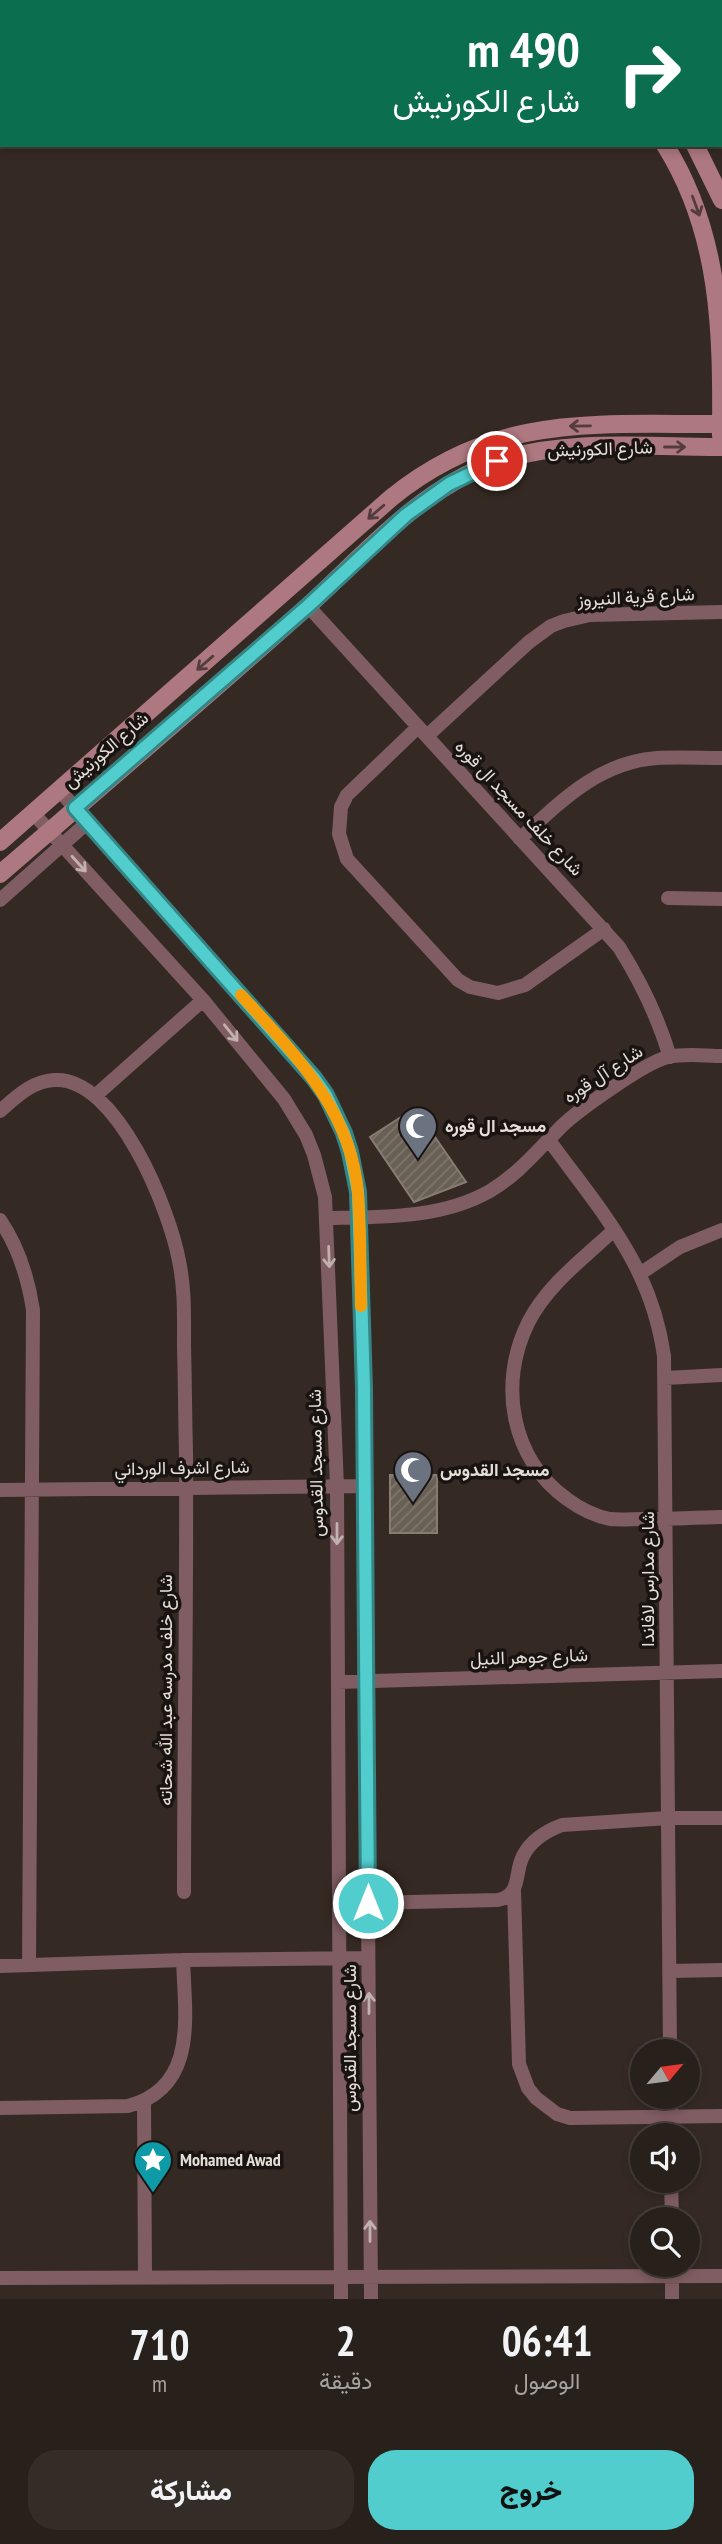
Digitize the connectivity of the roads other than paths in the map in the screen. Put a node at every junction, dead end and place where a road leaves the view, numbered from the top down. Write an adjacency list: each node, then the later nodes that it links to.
1 (666, 147): 4 (street, one-way to 4)
2 (696, 147): 3 (street)
3 (722, 200)
4 (722, 424): 5 (street); 10 (street, شارع الكورنيش, one-way to 10)
5 (721, 447): 6 (street, شارع الكورنيش, one-way to 5)
6 (308, 606): 8 (street, شارع خلف مسجد ال قوره); 12 (street, شارع الكورنيش)
7 (722, 612): 8 (street, شارع قرية النيروز)
8 (423, 732): 14 (street, شارع خلف مسجد ال قوره); 21 (street, شارع قرية النيروز)
9 (722, 758): 14 (street)
10 (60, 790): 11 (street, شارع الكورنيش); 12 (street, شارع مسجد القدوس)
11 (33, 814): 13 (street, شارع مسجد القدوس); 15 (street, شارع الكورنيش)
12 (82, 815): 13 (street, شارع الكورنيش); 16 (street); 29 (street, شارع مسجد القدوس)
13 (49, 831): 16 (street, شارع مسجد القدوس); 17 (street, شارع الكورنيش)
14 (520, 839): 21 (street, شارع خلف مسجد ال قوره)
15 (0, 842)
16 (62, 845): 20 (street); 22 (street, شارع مسجد القدوس, one-way to 22)
17 (0, 874)
18 (668, 898): 19 (street)
19 (722, 899)
20 (0, 900)
21 (604, 929): 24 (street, شارع خلف مسجد ال قوره)
22 (203, 1000): 25 (street); 28 (street, شارع مسجد القدوس, one-way to 28)
23 (722, 1056): 24 (street, شارع آل قوره)
24 (670, 1057): 27 (street, شارع آل قوره)
25 (94, 1096): 26 (street); 38 (street, شارع خلف مدرسه عبد الله شحاته)
26 (0, 1111)
27 (549, 1140): 29 (street, شارع آل قوره); 31 (street, شارع مدارس لافاندا)
28 (327, 1218): 29 (street, شارع آل قوره); 36 (street, شارع مسجد القدوس, one-way to 36)
29 (359, 1218): 37 (street, شارع مسجد القدوس)
30 (0, 1220): 39 (street)
31 (614, 1230): 33 (street, شارع مدارس لافاندا); 42 (street)
32 (722, 1230): 33 (street)
33 (641, 1273): 35 (street, شارع مدارس لافاندا)
34 (722, 1375): 35 (street)
35 (666, 1378): 42 (street, شارع مدارس لافاندا)
36 (337, 1486): 37 (street, شارع اشرف الورداني); 38 (street, شارع اشرف الورداني); 46 (street, شارع مسجد القدوس, one-way to 46)
37 (365, 1486): 45 (street, شارع مسجد القدوس)
38 (186, 1488): 39 (street, شارع اشرف الورداني); 50 (street, شارع خلف مدرسه عبد الله شحاته)
39 (30, 1489): 40 (street, شارع اشرف الورداني); 55 (street)
40 (0, 1490)
41 (722, 1517): 42 (street)
42 (666, 1519): 44 (street, شارع مدارس لافاندا)
43 (722, 1671): 44 (street, شارع جوهر النيل)
44 (668, 1673): 45 (street, شارع جوهر النيل); 47 (street, شارع مدارس لافاندا)
45 (366, 1681): 46 (street, شارع جوهر النيل); 51 (street, شارع مسجد القدوس)
46 (338, 1682): 53 (street, شارع مسجد القدوس)
47 (668, 1818): 48 (street); 49 (street); 57 (street, شارع مدارس لافاندا)
48 (722, 1818)
49 (514, 1890): 51 (street); 64 (street)
50 (184, 1892)
51 (368, 1903): 52 (street, شارع مسجد القدوس)
52 (368, 1958): 53 (street); 70 (street, شارع مسجد القدوس, one-way to 52)
53 (339, 1959): 54 (street); 69 (street, شارع مسجد القدوس)
54 (183, 1960): 55 (street); 60 (street)
55 (29, 1965): 56 (street)
56 (0, 1966)
57 (670, 1970): 58 (street); 59 (street, شارع مدارس لافاندا)
58 (722, 1970)
59 (670, 2039)
60 (144, 2102): 61 (street); 73 (street)
61 (0, 2108)
62 (671, 2109): 64 (street)
63 (722, 2116): 64 (street)
64 (671, 2118): 65 (street)
65 (671, 2123)
66 (630, 2271): 70 (street)
67 (700, 2273): 68 (street)
68 (722, 2276)
69 (341, 2277): 70 (street); 73 (street); 74 (street, شارع مسجد القدوس)
70 (371, 2277): 75 (street, شارع مسجد القدوس)
71 (672, 2277): 76 (street)
72 (0, 2278): 73 (street)
73 (145, 2278)
74 (341, 2299)
75 (371, 2299)
76 (672, 2299)

